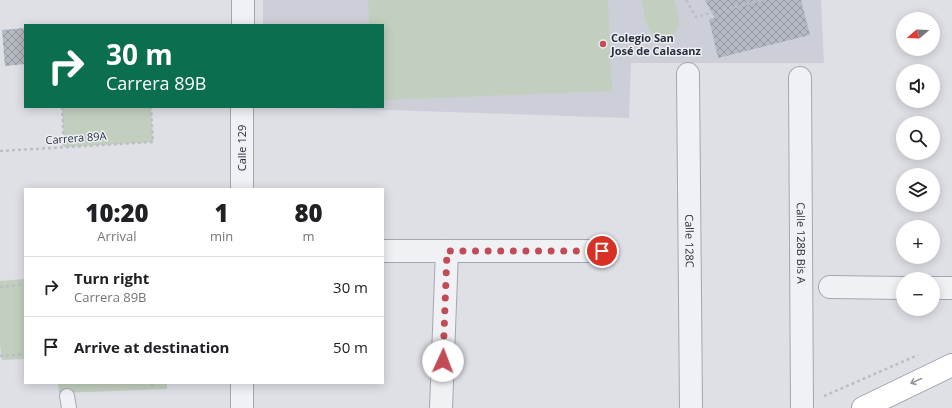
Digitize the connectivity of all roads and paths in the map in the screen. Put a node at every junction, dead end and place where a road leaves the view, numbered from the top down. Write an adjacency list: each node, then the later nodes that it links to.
1 (243, 0): 4 (street)
2 (686, 0): 3 (path)
3 (761, 0)
4 (242, 24)
5 (688, 74): 30 (street, Calle 128C)
6 (800, 78): 31 (street, Calle 128B Bis A)
7 (62, 108): 10 (path)
8 (151, 108): 10 (path, Carrera 89A)
9 (242, 108): 12 (street, Calle 129)
10 (64, 147): 11 (path, Carrera 89A)
11 (0, 151)
12 (242, 188)
13 (384, 251): 14 (street)
14 (447, 251): 15 (street); 29 (street)
15 (602, 251)
16 (24, 284): 17 (path)
17 (0, 287)
18 (830, 287): 19 (street)
19 (896, 288)
20 (940, 288): 21 (street)
21 (952, 288)
22 (24, 354): 24 (path)
23 (919, 354): 27 (path)
24 (0, 356)
25 (952, 365): 32 (main road, one-way to 32)
26 (242, 384): 28 (street)
27 (822, 397)
28 (242, 408)
29 (441, 408)
30 (691, 408)
31 (802, 408)
32 (863, 408)

